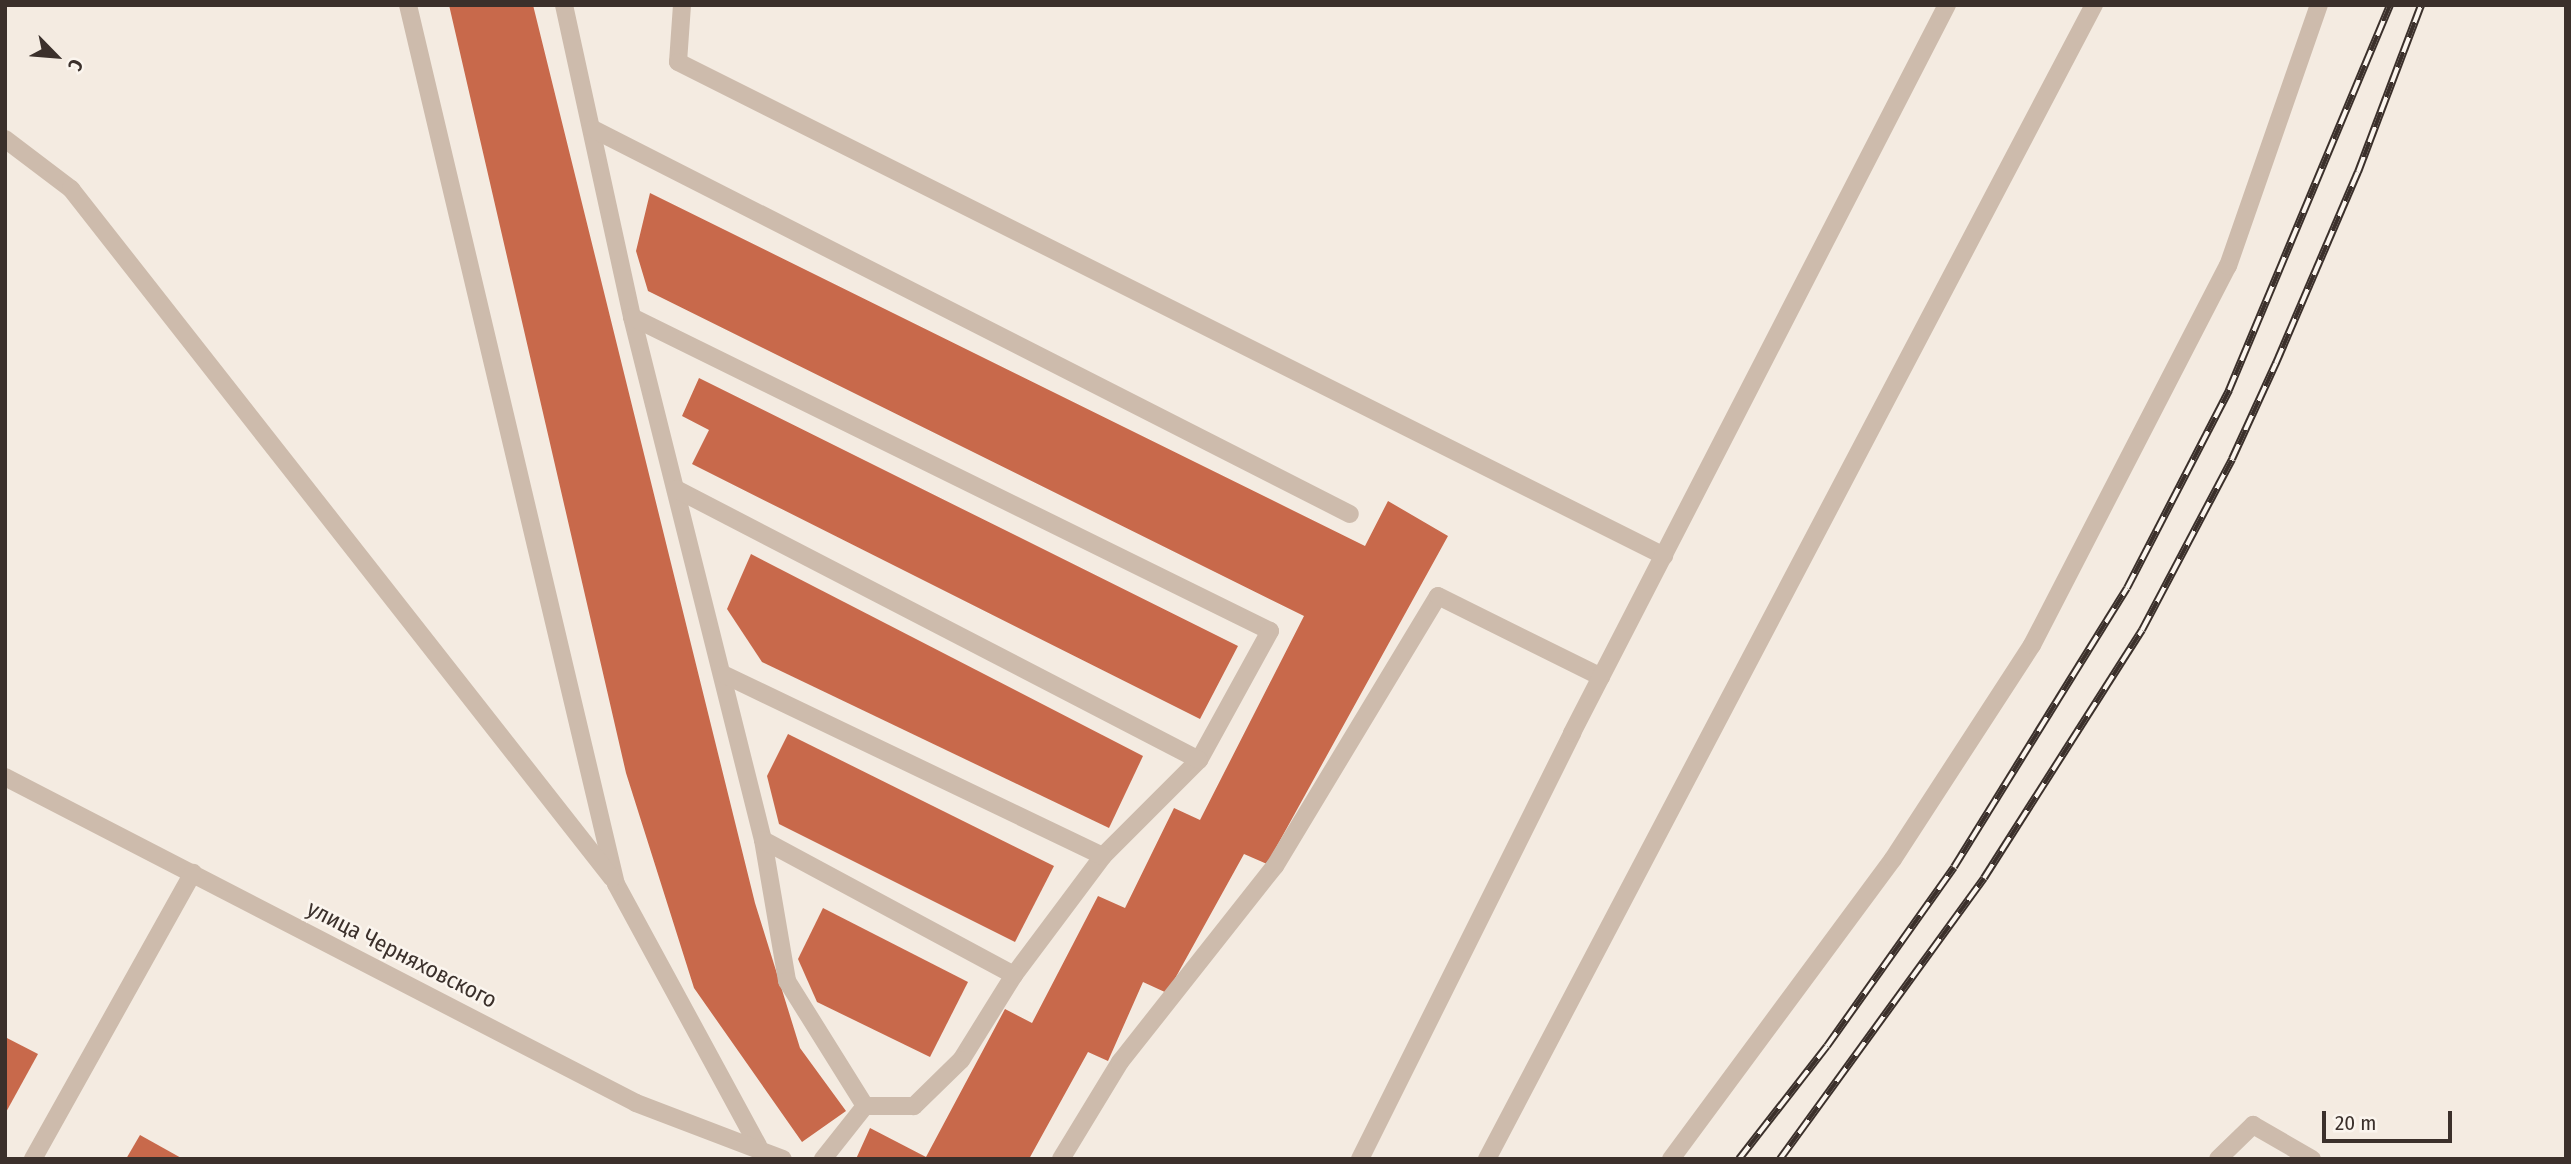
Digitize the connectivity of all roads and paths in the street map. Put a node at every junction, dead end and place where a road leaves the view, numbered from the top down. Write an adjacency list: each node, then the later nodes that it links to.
1 (408, 5): 20 (street)
2 (564, 5): 7 (street)
3 (682, 5): 12 (street)
4 (1947, 5): 12 (street)
5 (2094, 5): 29 (street)
6 (2319, 5): 30 (street)
7 (593, 129): 9 (street); 11 (street)
8 (5, 139): 20 (street)
9 (632, 317): 10 (street); 15 (street)
10 (676, 489): 13 (street); 15 (street)
11 (1350, 514)
12 (1664, 556): 14 (street)
13 (725, 675): 17 (street); 18 (street)
14 (1601, 677): 27 (street); 28 (street)
15 (1199, 760): 18 (street)
16 (5, 778): 19 (street, улица Черняховского)
17 (763, 841): 21 (street); 22 (street)
18 (1103, 856): 21 (street)
19 (193, 873): 23 (street, улица Черняховского); 24 (street)
20 (616, 884): 23 (street)
21 (1014, 975): 22 (street)
22 (865, 1106): 26 (street)
23 (758, 1146): 25 (street, улица Черняховского)
24 (33, 1159)
25 (783, 1159)
26 (823, 1159)
27 (1061, 1159)
28 (1360, 1159)
29 (1487, 1159)
30 (1671, 1159)
31 (2218, 1159): 32 (street)
32 (2312, 1159)

